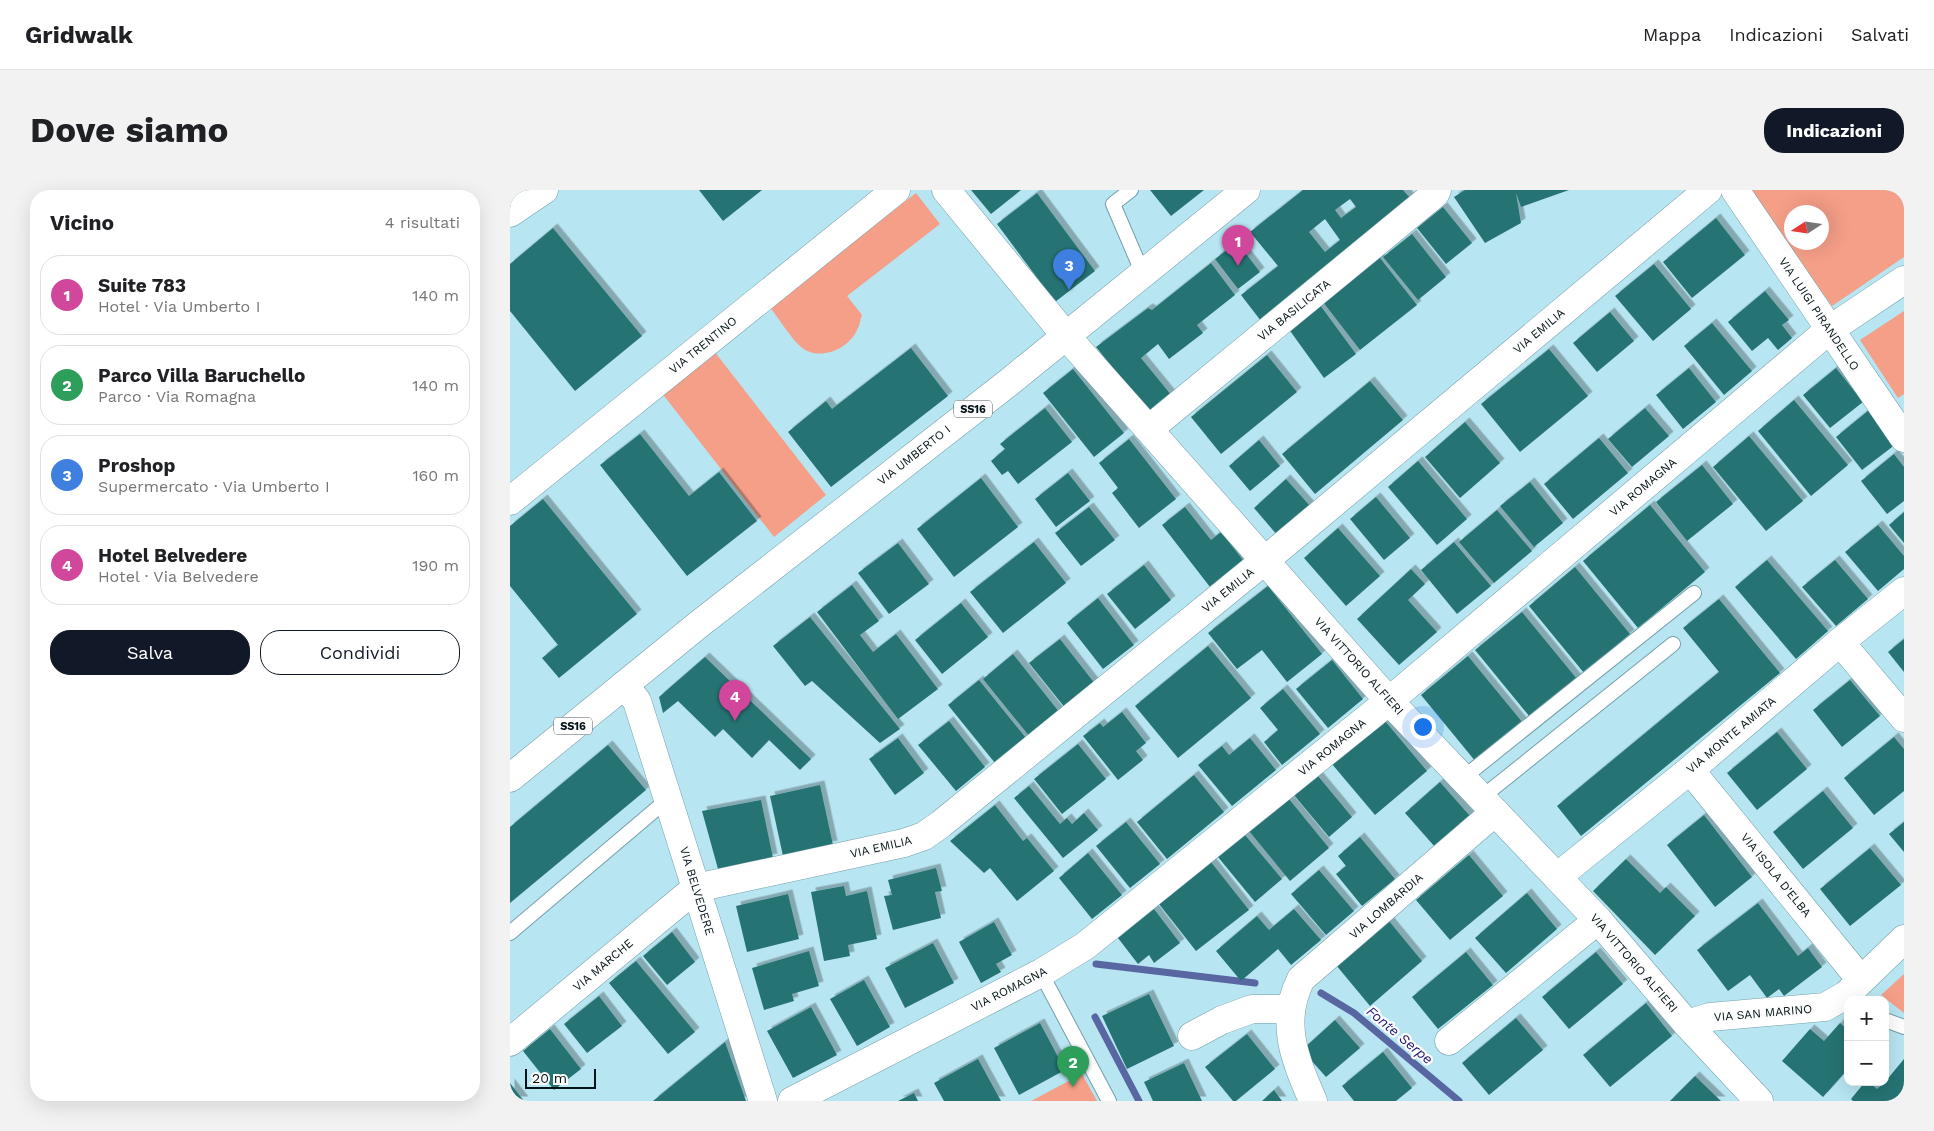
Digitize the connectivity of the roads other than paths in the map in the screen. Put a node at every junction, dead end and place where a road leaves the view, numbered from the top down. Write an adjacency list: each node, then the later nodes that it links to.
1 (544, 190): 9 (street)
2 (896, 190): 16 (street, VIA TRENTINO)
3 (946, 190): 13 (street, VIA VITTORIO ALFIERI)
4 (1131, 190): 10 (lane)
5 (1246, 190): 10 (street, VIA UMBERTO I / SS16)
6 (1437, 190): 14 (street, VIA BASILICATA)
7 (1708, 190): 17 (street, VIA EMILIA)
8 (1735, 190): 12 (street, VIA LUIGI PIRANDELLO)
9 (510, 213)
10 (1143, 274): 13 (street, VIA UMBERTO I / SS16)
11 (1904, 280): 12 (street, VIA ROMAGNA)
12 (1829, 330): 15 (street, VIA LUIGI PIRANDELLO); 23 (street, VIA ROMAGNA)
13 (1066, 336): 14 (street, VIA VITTORIO ALFIERI); 22 (street, VIA UMBERTO I / SS16)
14 (1149, 429): 17 (street, VIA VITTORIO ALFIERI)
15 (1904, 438)
16 (510, 501)
17 (1264, 560): 23 (street, VIA VITTORIO ALFIERI); 30 (street, VIA EMILIA)
18 (1904, 591): 20 (street, VIA MONTE AMIATA)
19 (1694, 593): 27 (lane)
20 (1840, 642): 24 (street); 25 (street, VIA MONTE AMIATA)
21 (1673, 644): 27 (lane)
22 (624, 685): 26 (street, SS16); 28 (street, VIA BELVEDERE)
23 (1389, 701): 27 (street, VIA VITTORIO ALFIERI); 34 (street, VIA ROMAGNA)
24 (1904, 718)
25 (1690, 770): 29 (street, VIA MONTE AMIATA); 35 (street, VIA ISOLA D'ELBA)
26 (510, 778)
27 (1480, 796): 29 (street, VIA VITTORIO ALFIERI); 37 (street, VIA LOMBARDIA)
28 (668, 799): 30 (street, VIA BELVEDERE); 32 (lane)
29 (1557, 877): 31 (street, VIA VITTORIO ALFIERI)
30 (696, 888): 43 (street, VIA MARCHE); 44 (street, VIA BELVEDERE)
31 (1598, 920): 39 (street, VIA VITTORIO ALFIERI); 42 (street)
32 (510, 933)
33 (1904, 939): 35 (street, VIA SAN MARINO)
34 (1041, 973): 45 (street, VIA ROMAGNA); 46 (lane)
35 (1861, 980): 36 (street, VIA SAN MARINO)
36 (1836, 1008): 39 (street, VIA SAN MARINO)
37 (1290, 1009): 41 (street); 47 (street, VIA LOMBARDIA)
38 (1889, 1021): 40 (lane)
39 (1687, 1024): 48 (street, VIA VITTORIO ALFIERI)
40 (1904, 1027)
41 (1192, 1036)
42 (1448, 1041)
43 (510, 1042)
44 (763, 1101)
45 (792, 1101)
46 (1110, 1101)
47 (1313, 1101)
48 (1758, 1101)

